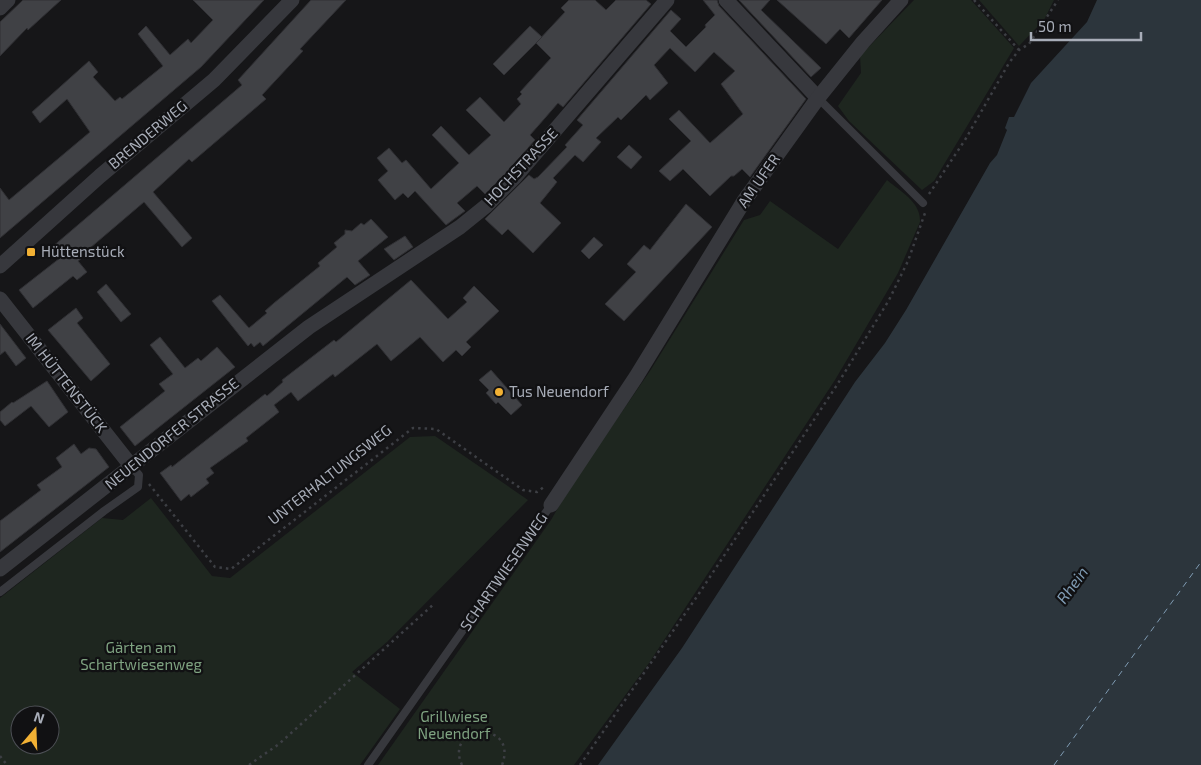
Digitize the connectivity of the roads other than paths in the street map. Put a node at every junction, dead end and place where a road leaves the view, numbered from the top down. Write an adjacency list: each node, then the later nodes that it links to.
1 (8, 0): 6 (street)
2 (292, 0): 9 (street, BRENDERWEG)
3 (667, 0): 11 (street, HOCHSTRASSE)
4 (726, 0): 7 (street)
5 (901, 0): 7 (street, AM UFER)
6 (0, 8)
7 (818, 98): 8 (lane); 12 (street, AM UFER)
8 (923, 203)
9 (0, 266)
10 (0, 299): 13 (street, IM HÜTTENSTÜCK)
11 (346, 302): 13 (street, NEUENDORFER STRASSE)
12 (636, 377): 14 (street, SCHARTWIESENWEG)
13 (135, 471): 15 (street, NEUENDORFER STRASSE); 16 (lane)
14 (548, 505): 17 (lane, SCHARTWIESENWEG)
15 (0, 570)
16 (0, 592)
17 (368, 765)

